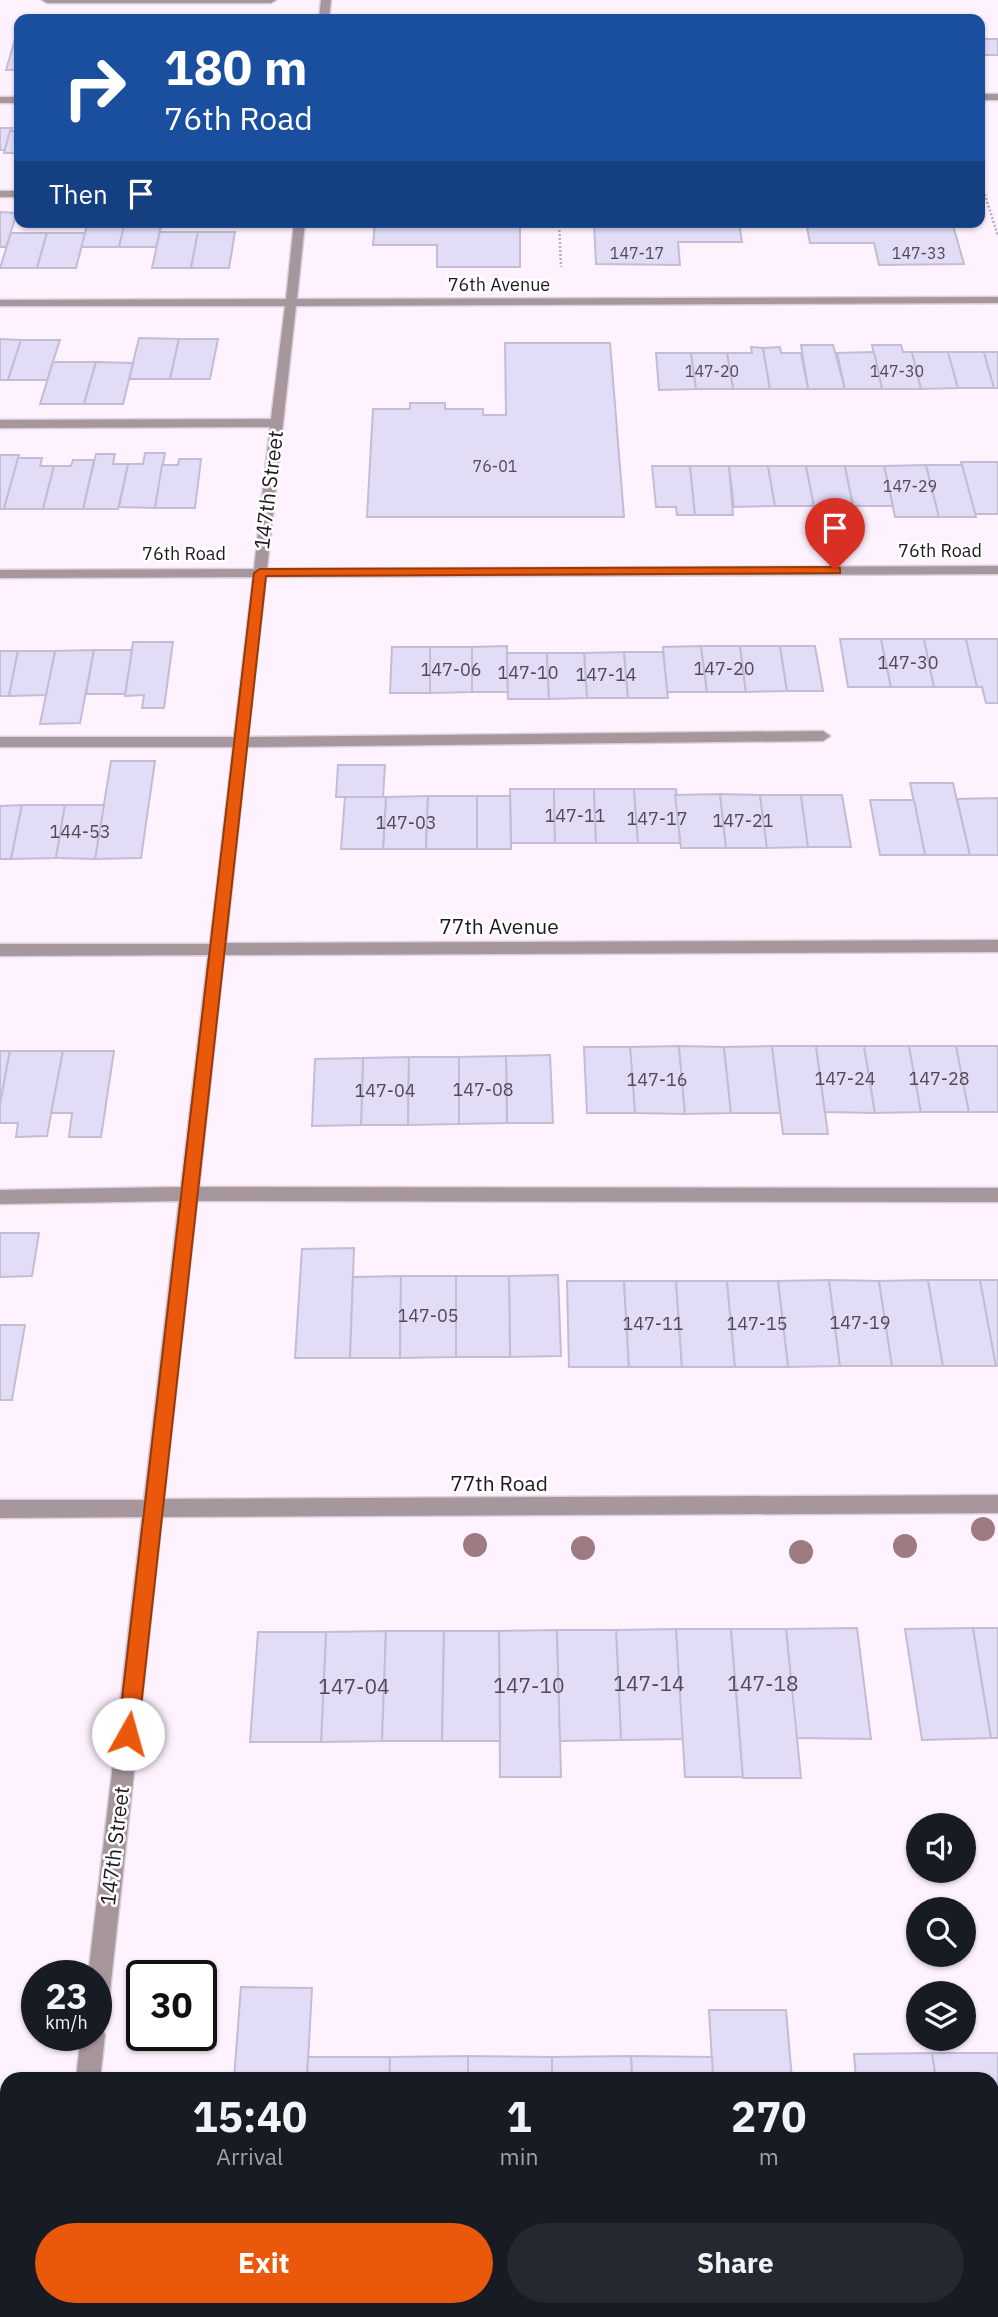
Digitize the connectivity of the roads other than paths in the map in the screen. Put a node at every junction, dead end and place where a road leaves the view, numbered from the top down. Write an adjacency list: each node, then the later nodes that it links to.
1 (47, 0): 2 (street)
2 (271, 0)
3 (299, 228): 6 (street, 147th Street)
4 (998, 300): 6 (street, 76th Avenue)
5 (0, 303): 6 (street, 76th Avenue)
6 (291, 303): 7 (street, 147th Street)
7 (277, 423): 8 (street); 11 (street, 147th Street)
8 (0, 424)
9 (998, 569): 11 (street, 76th Road)
10 (0, 573): 11 (street, 76th Road)
11 (260, 573): 14 (street, 147th Street)
12 (824, 736): 14 (street)
13 (0, 742): 14 (street)
14 (240, 742): 16 (street, 147th Street)
15 (998, 946): 16 (street, 77th Avenue)
16 (218, 949): 17 (street, 77th Avenue); 18 (street, 147th Street)
17 (0, 950)
18 (190, 1195): 19 (street); 20 (street); 22 (street, 147th Street)
19 (998, 1195)
20 (0, 1197)
21 (998, 1504): 22 (street, 77th Road)
22 (154, 1508): 23 (street, 77th Road); 24 (street, 147th Street)
23 (0, 1509)
24 (102, 1960)
25 (91, 2051): 26 (street)
26 (89, 2072)

